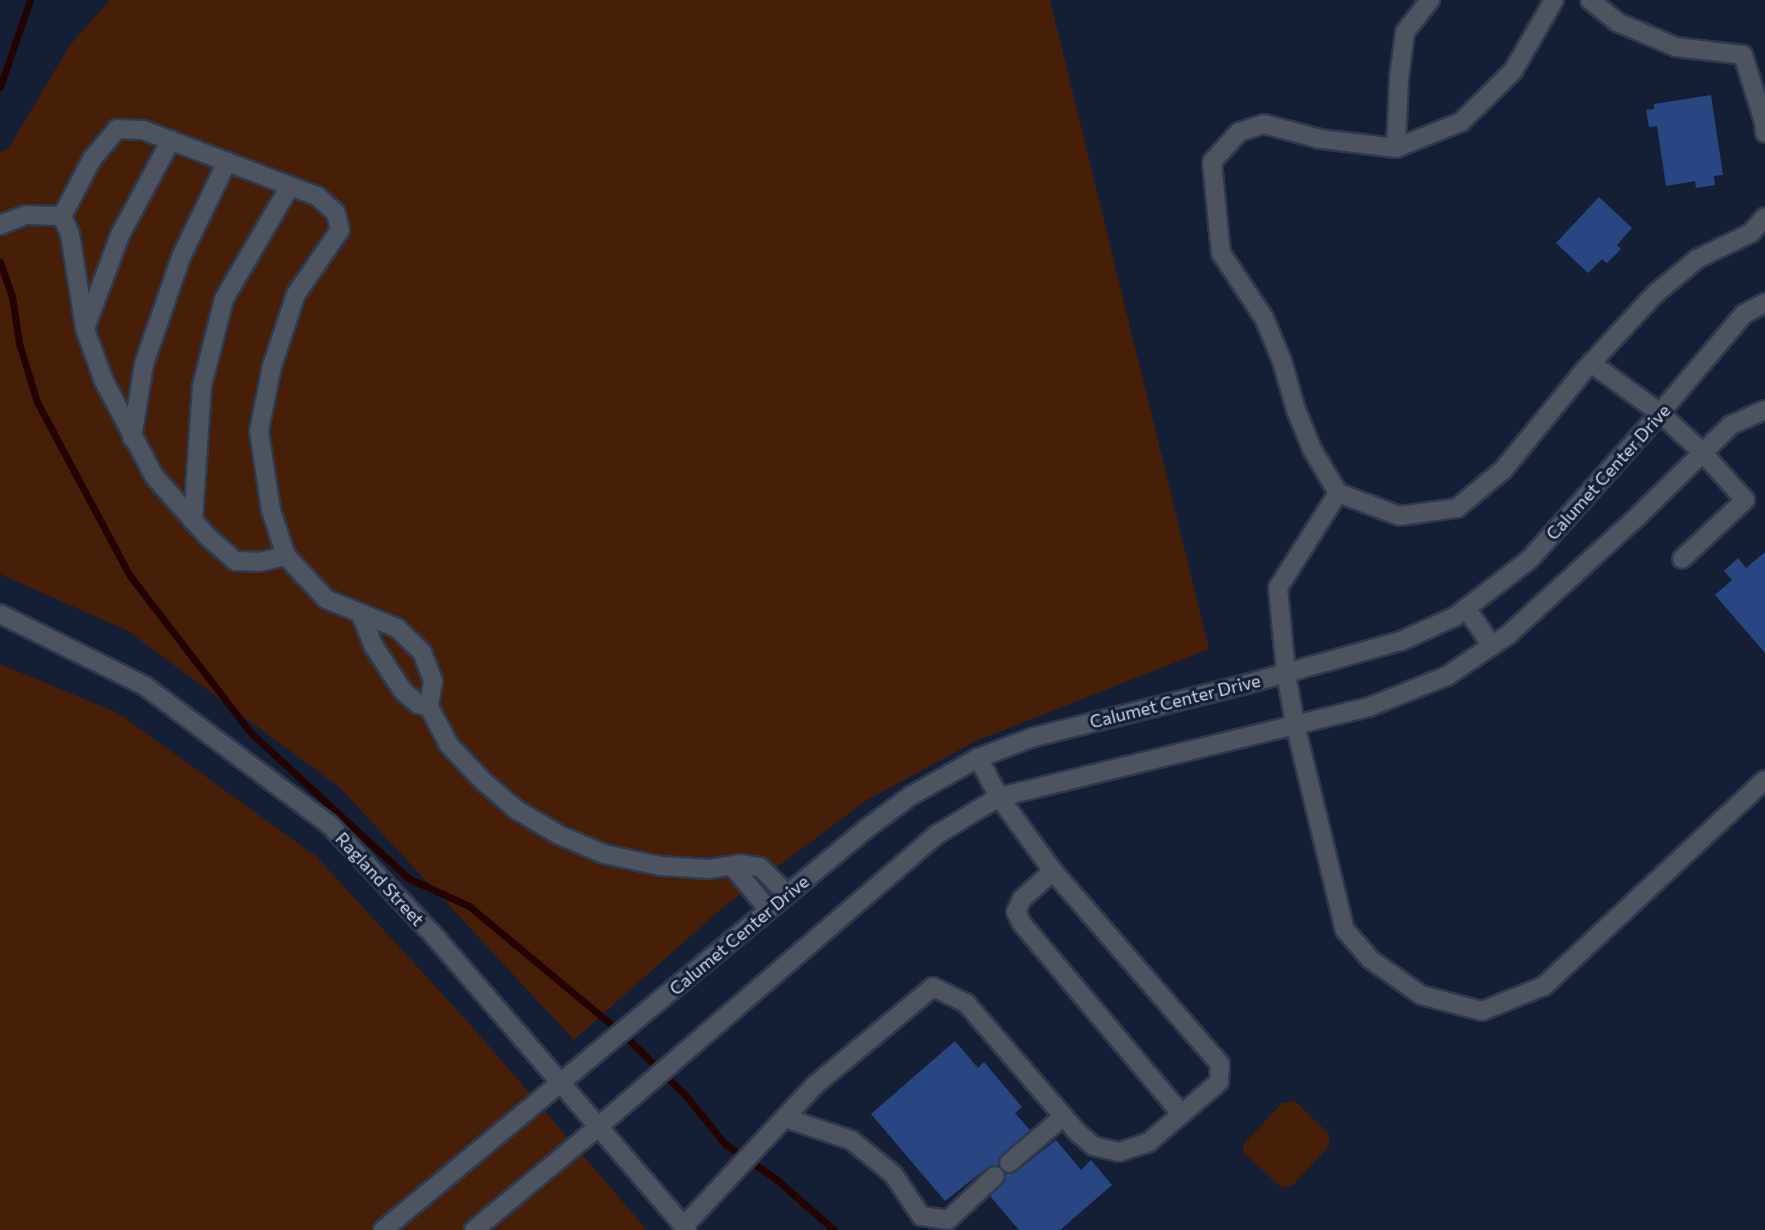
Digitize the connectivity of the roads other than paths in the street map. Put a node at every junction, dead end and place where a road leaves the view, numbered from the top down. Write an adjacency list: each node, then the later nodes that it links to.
1 (1430, 0): 6 (street)
2 (1554, 0): 6 (street)
3 (1590, 0): 4 (street)
4 (1765, 133)
5 (171, 140): 7 (street); 9 (street); 13 (street)
6 (1396, 148): 19 (street)
7 (227, 162): 8 (street); 17 (street)
8 (290, 186): 20 (street); 21 (street)
9 (62, 216): 11 (street); 13 (street)
10 (1765, 217): 14 (street)
11 (0, 225)
12 (1765, 303): 16 (street, Calumet Center Drive)
13 (85, 329): 17 (street)
14 (1592, 363): 16 (street); 19 (street)
15 (1765, 410): 18 (street)
16 (1660, 413): 18 (street); 23 (street, Calumet Center Drive)
17 (132, 438): 20 (street)
18 (1703, 453): 22 (street); 26 (street)
19 (1338, 493): 27 (street)
20 (193, 521): 21 (street)
21 (286, 556): 25 (street)
22 (1682, 559)
23 (1466, 608): 26 (street); 27 (street, Calumet Center Drive)
24 (0, 614): 37 (street, Ragland Street)
25 (361, 615): 28 (street); 28 (street)
26 (1492, 646): 29 (street)
27 (1286, 674): 29 (street); 30 (street, Calumet Center Drive)
28 (429, 707): 33 (street)
29 (1295, 724): 31 (street); 32 (street)
30 (978, 758): 32 (street); 35 (street, Calumet Center Drive)
31 (1765, 780)
32 (999, 797): 34 (street); 41 (street)
33 (733, 867): 35 (street); 36 (street)
34 (1053, 871): 38 (street); 38 (street)
35 (787, 894): 36 (street, Calumet Center Drive)
36 (769, 910): 37 (street, Calumet Center Drive)
37 (561, 1084): 41 (street, Ragland Street); 45 (street, Calumet Center Drive)
38 (1181, 1113): 39 (street)
39 (1064, 1116): 40 (street); 42 (street)
40 (785, 1118): 43 (street); 44 (street)
41 (598, 1127): 44 (street, Ragland Street); 46 (street)
42 (1009, 1163)
43 (994, 1176)
44 (686, 1228)
45 (383, 1230)
46 (474, 1230)

